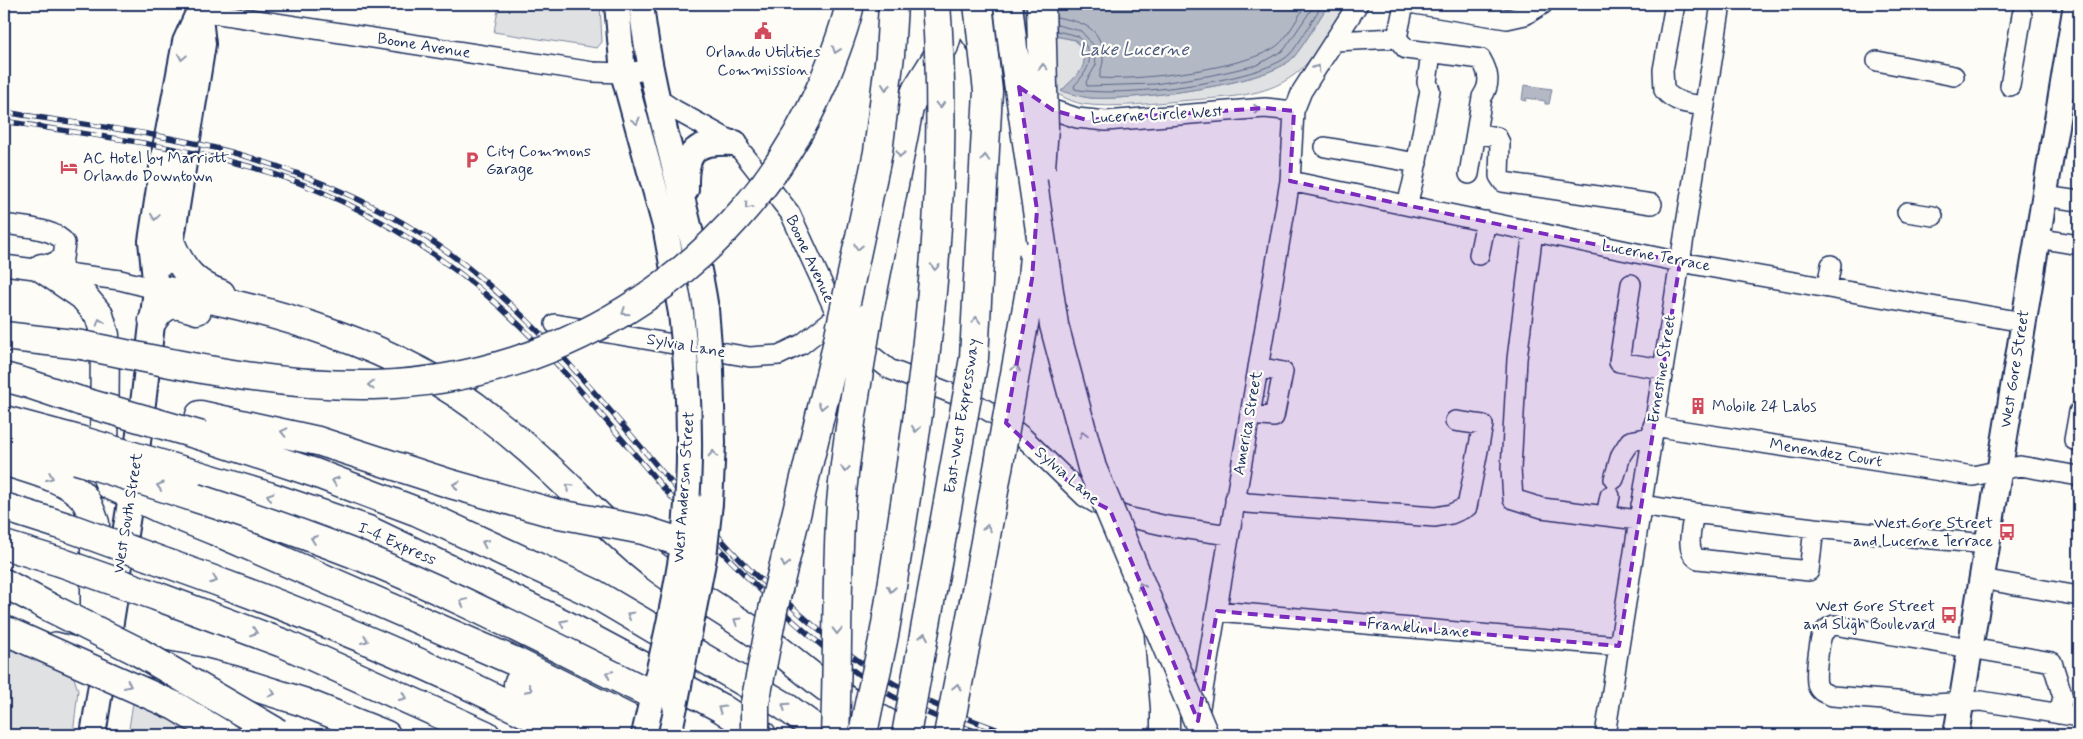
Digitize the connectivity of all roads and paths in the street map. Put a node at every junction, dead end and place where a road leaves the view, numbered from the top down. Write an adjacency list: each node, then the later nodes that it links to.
1 (617, 4): 22 (main road, West Anderson Street)
2 (641, 4): 21 (main road, West Anderson Street)
3 (850, 4): 59 (highway, one-way to 59, bridge)
4 (893, 4): 111 (highway, one-way to 111, bridge)
5 (1008, 4): 93 (highway, one-way to 5, bridge)
6 (1041, 4): 117 (highway, one-way to 6, bridge)
7 (1358, 4): 18 (street)
8 (1404, 4): 17 (street)
9 (1415, 4): 10 (street)
10 (1543, 4)
11 (1675, 4): 26 (street)
12 (1721, 4): 26 (street, Ernestine Street)
13 (2076, 4): 34 (main road, West Gore Street)
14 (955, 6): 27 (street, Lucerne Circle West, one-way to 27); 114 (highway, one-way to 114, bridge); 115 (highway, one-way to 115, bridge); 116 (highway, East-West Expressway, one-way to 14, bridge)
15 (199, 8): 22 (street, Boone Avenue); 45 (main road, West South Street); 54 (main road, West South Street, one-way to 54)
16 (2022, 15): 24 (street)
17 (1397, 38): 18 (street); 19 (street)
18 (1334, 41): 27 (street, one-way to 18)
19 (1431, 53): 28 (street); 31 (street)
20 (1877, 61): 23 (street)
21 (650, 70): 22 (street, Boone Avenue); 25 (main road, West Anderson Street)
22 (623, 74): 87 (main road, West Anderson Street, one-way to 87, bridge)
23 (1954, 76)
24 (2010, 86)
25 (656, 97): 29 (street, Boone Avenue); 39 (main road, West Anderson Street)
26 (1705, 106): 48 (street, Ernestine Street)
27 (1294, 111): 33 (street, America Street)
28 (1476, 133): 32 (street); 36 (street)
29 (735, 143): 39 (main road); 55 (street, Boone Avenue)
30 (1325, 147): 31 (street)
31 (1417, 163): 37 (street)
32 (1469, 174)
33 (1290, 181): 37 (street, Lucerne Terrace); 60 (street, America Street)
34 (2044, 196): 35 (street); 44 (main road, West Gore Street)
35 (2079, 201)
36 (1652, 204)
37 (1407, 205): 41 (street, Lucerne Terrace)
38 (1907, 212): 40 (street)
39 (687, 215): 87 (main road, West Anderson Street, one-way to 39, bridge)
40 (1933, 216)
41 (1486, 221): 43 (street, Lucerne Terrace); 47 (street)
42 (4, 224): 51 (street)
43 (1533, 231): 48 (street, Lucerne Terrace); 82 (street)
44 (2037, 238): 46 (street); 57 (main road, West Gore Street)
45 (171, 244): 54 (main road, West South Street); 66 (highway)
46 (2079, 245)
47 (1479, 255)
48 (1680, 262): 53 (street, Lucerne Terrace); 61 (street, Ernestine Street)
49 (1831, 264): 53 (street)
50 (4, 265): 51 (street)
51 (42, 268): 54 (street); 78 (highway, one-way to 51)
52 (1631, 284): 61 (street)
53 (1827, 287): 57 (street, Lucerne Terrace)
54 (156, 289): 56 (main road, West South Street); 66 (highway)
55 (837, 316): 58 (street, Sylvia Lane); 63 (street, Boone Avenue)
56 (153, 320): 66 (highway); 78 (main road, West South Street)
57 (2023, 322): 75 (main road, West Gore Street)
58 (555, 324)
59 (4, 336)
60 (1258, 367): 65 (street, America Street); 65 (street)
61 (1662, 369): 70 (street, Ernestine Street)
62 (15, 380): 69 (highway, bridge)
63 (948, 393): 84 (street, Sylvia Lane)
64 (2079, 412): 72 (street)
65 (1250, 415): 77 (street, America Street)
66 (488, 416): 116 (highway, one-way to 66)
67 (4, 420): 73 (highway, I-4 Express)
68 (1455, 421): 77 (street)
69 (201, 426): 87 (highway, one-way to 69, bridge); 113 (highway, one-way to 69)
70 (1652, 432): 75 (street, Menendez Court); 80 (street, Ernestine Street); 82 (street)
71 (4, 437): 73 (highway)
72 (2079, 441)
73 (78, 450): 97 (highway, one-way to 73, bridge); 112 (highway, I-4 Express, one-way to 73, bridge)
74 (4, 461): 96 (highway, one-way to 96)
75 (1998, 470): 76 (street); 85 (main road, West Gore Street)
76 (2079, 476)
77 (1235, 499): 84 (street, America Street)
78 (130, 503): 96 (main road, West South Street); 107 (highway, one-way to 107); 109 (highway)
79 (4, 507): 106 (highway, one-way to 106, bridge)
80 (1640, 513): 81 (street); 82 (street); 94 (street, Ernestine Street)
81 (1694, 513): 83 (street); 83 (street)
82 (1606, 516)
83 (1814, 528): 85 (street)
84 (1229, 535): 91 (street, America Street)
85 (1987, 544): 88 (main road, West Gore Street)
86 (4, 545): 105 (highway, one-way to 105, bridge)
87 (693, 550): 97 (main road, West Anderson Street, bridge)
88 (1981, 579): 90 (street); 95 (main road, West Gore Street)
89 (4, 583): 101 (highway, bridge)
90 (2079, 596)
91 (1217, 611): 94 (street, Franklin Lane); 119 (street, America Street)
92 (4, 628): 96 (street); 103 (highway, one-way to 103, bridge)
93 (1159, 632): 118 (highway); 120 (highway, bridge)
94 (1618, 646): 121 (street, Ernestine Street)
95 (1970, 647): 98 (main road, West Gore Street); 98 (street); 99 (street)
96 (106, 655): 102 (main road, West South Street); 104 (highway, one-way to 104)
97 (664, 701): 108 (main road, West Anderson Street, bridge); 110 (main road, West Anderson Street)
98 (1962, 702): 99 (street); 122 (main road, West Gore Street)
99 (2060, 714): 100 (street)
100 (2079, 718)
101 (280, 734)
102 (93, 735)
103 (223, 735)
104 (386, 735)
105 (486, 735)
106 (568, 735)
107 (614, 735)
108 (644, 735)
109 (662, 735)
110 (669, 735)
111 (755, 735)
112 (762, 735)
113 (824, 735)
114 (835, 735)
115 (863, 735)
116 (907, 735)
117 (948, 735)
118 (1164, 735)
119 (1195, 735)
120 (1204, 735)
121 (1605, 735)
122 (1956, 735)

